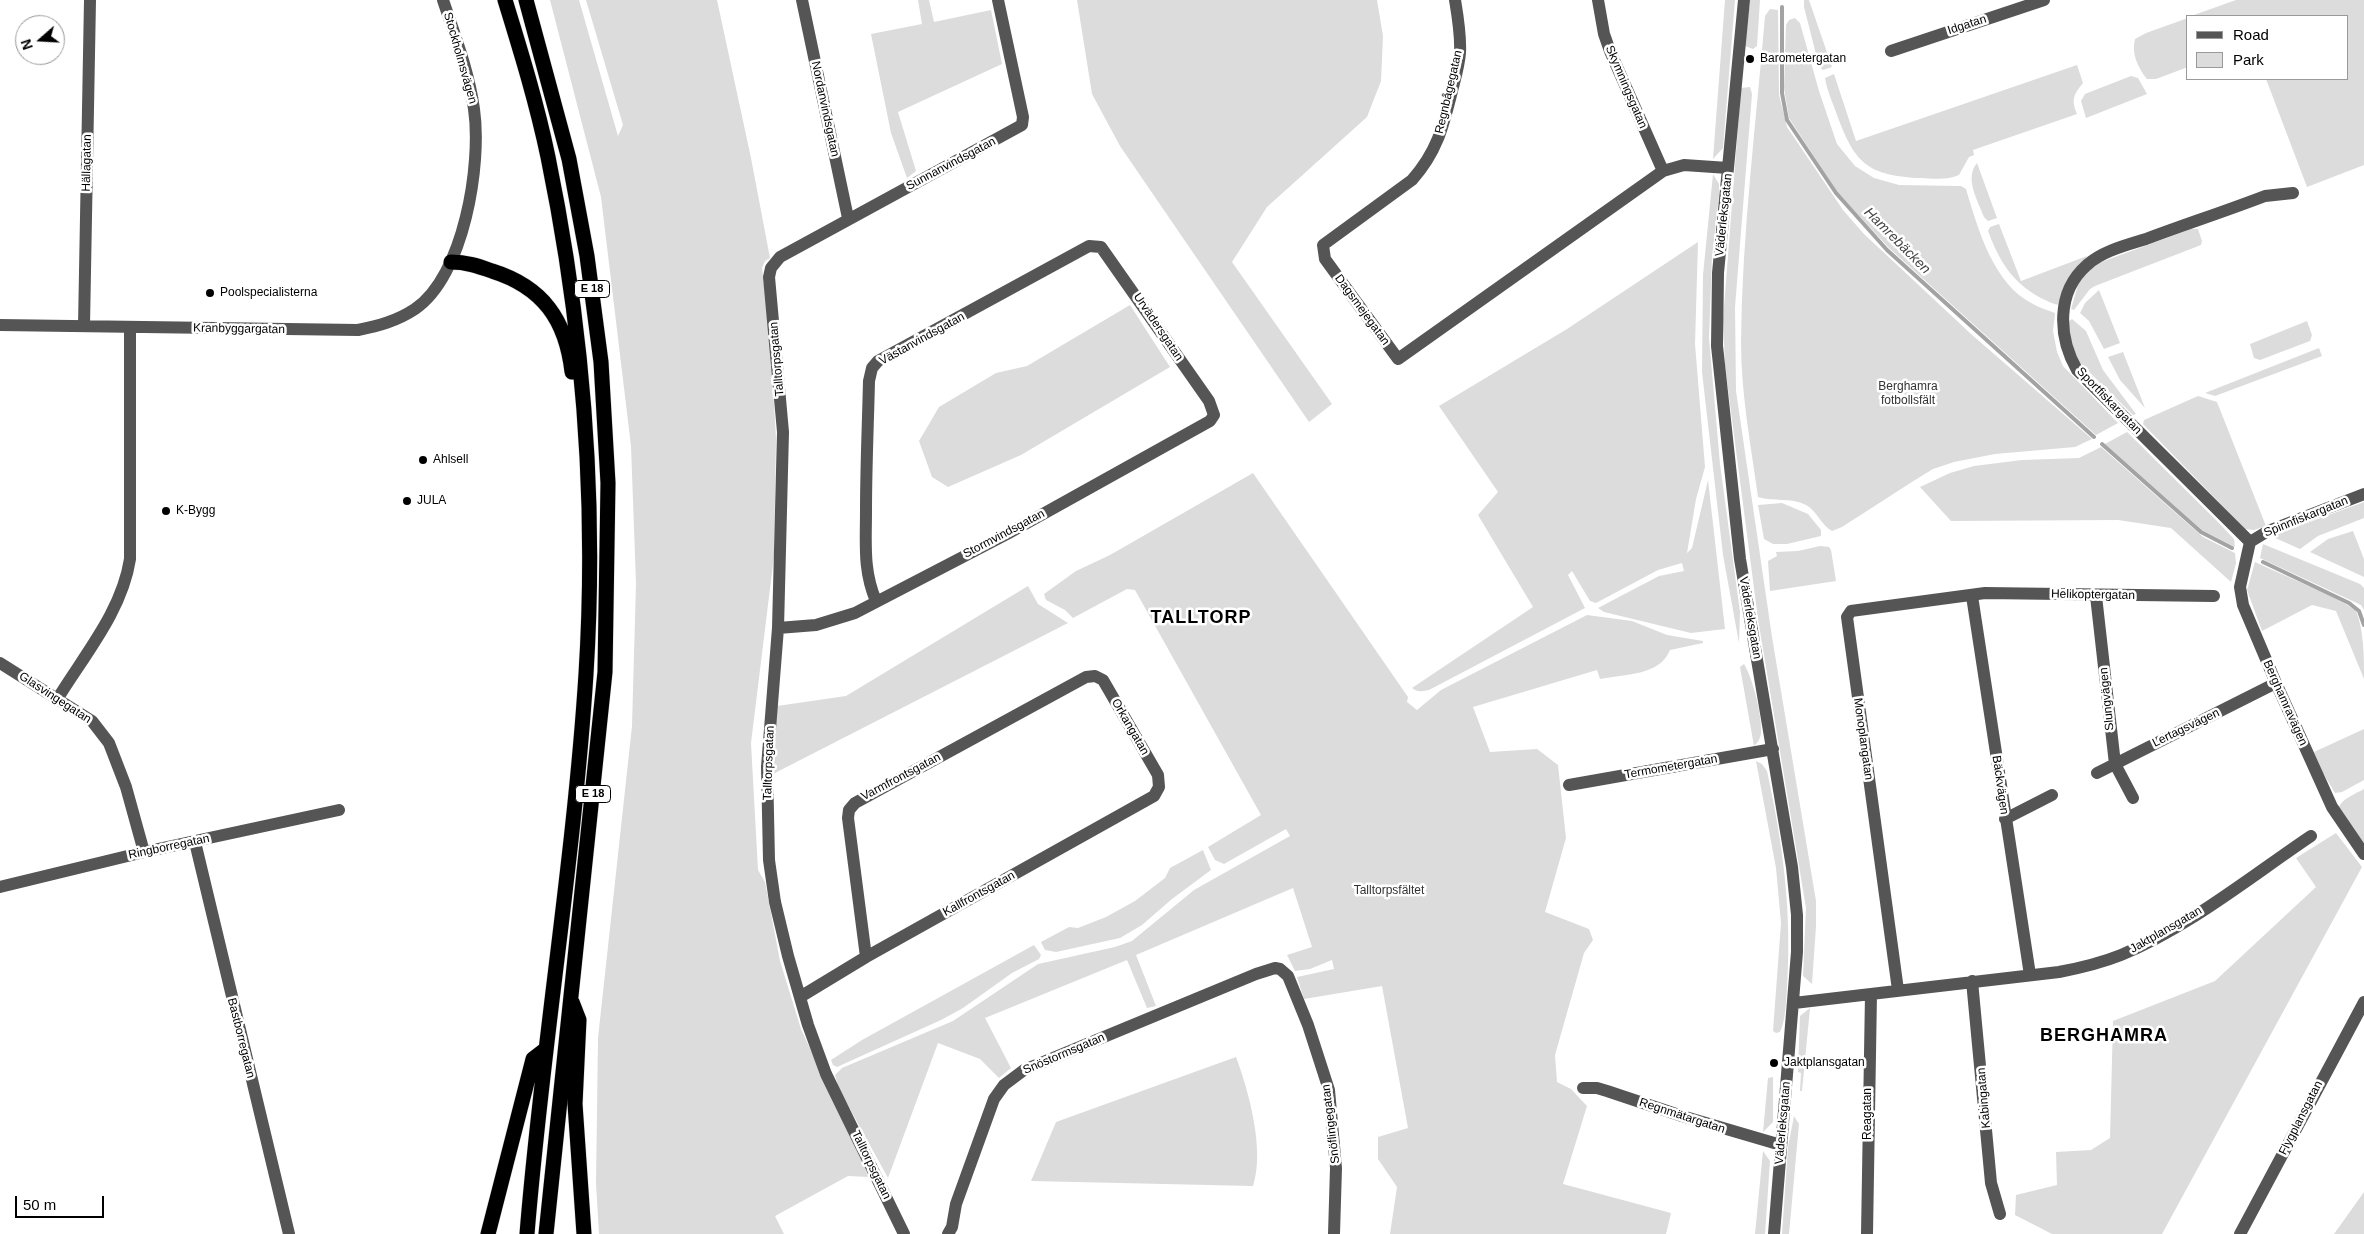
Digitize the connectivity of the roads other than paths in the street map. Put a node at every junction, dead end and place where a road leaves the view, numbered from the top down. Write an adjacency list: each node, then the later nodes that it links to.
1 (90, 0): 21 (street, Hällagatan)
2 (443, 0): 18 (street, Stockholmsvägen)
3 (505, 0): 24 (highway, E 18)
4 (526, 0): 57 (highway, E 18)
5 (802, 0): 15 (street, Nordanvindsgatan)
6 (998, 0): 15 (street, Sunnanvindsgatan)
7 (1455, 0): 17 (street, Regnbågegatan)
8 (1598, 0): 13 (street, Skymningsgatan)
9 (1744, 0): 12 (street, Väderleksgatan)
10 (2044, 0): 11 (street, Idgatan)
11 (1891, 51)
12 (1728, 168): 13 (street); 36 (street, Väderleksgatan)
13 (1663, 171): 17 (street, Dagsmejegatan)
14 (2293, 193): 26 (street, Sportfiskargatan)
15 (848, 218): 19 (street, Sunnanvindsgatan)
16 (1101, 247): 23 (street, Urvädersgatan); 30 (street, Västanvindsgatan)
17 (1322, 252)
18 (451, 262): 22 (street, Kranbyggargatan); 24 (highway, E 18)
19 (771, 268): 31 (street, Talltorpsgatan)
20 (0, 325): 21 (street, Kranbyggargatan)
21 (84, 326): 22 (street, Kranbyggargatan)
22 (130, 326): 35 (street)
23 (1213, 409): 30 (street, Stormvindsgatan)
24 (588, 491): 60 (highway, E 18)
25 (2364, 494): 26 (street, Spinnfiskargatan)
26 (2250, 542): 34 (street, Berghamravägen)
27 (1972, 596): 28 (street, Helikoptergatan); 44 (street, Bäckvägen); 54 (street, Monoplangatan)
28 (2096, 596): 29 (street, Helikoptergatan); 37 (street, Slungvägen)
29 (2214, 596)
30 (876, 601): 31 (street, Stormvindsgatan)
31 (778, 628): 56 (street, Talltorpsgatan)
32 (0, 663): 35 (street, Glasvingegatan)
33 (1086, 677): 40 (street, Orkangatan); 50 (street, Varmfrontsgatan)
34 (2276, 683): 37 (street, Lertagsvägen); 48 (street, Berghamravägen)
35 (58, 698): 47 (street, Glasvingegatan)
36 (1773, 749): 39 (street, Termometergatan); 59 (street, Väderleksgatan)
37 (2114, 764): 38 (street, Lertagsvägen); 42 (street, Slungvägen)
38 (2097, 773)
39 (1569, 785)
40 (1158, 792): 50 (street, Kallfrontsgatan)
41 (2052, 795): 44 (street)
42 (2133, 798)
43 (339, 810): 46 (street, Ringborregatan)
44 (2005, 819): 52 (street, Bäckvägen)
45 (2311, 836): 52 (street, Jaktplansgatan)
46 (195, 842): 47 (street, Ringborregatan); 64 (street, Bastborregatan)
47 (144, 852): 49 (street, Ringborregatan)
48 (2364, 854)
49 (0, 887)
50 (866, 957): 56 (street, Kallfrontsgatan)
51 (1275, 968): 70 (street, Snöstormsgatan); 71 (street, Snöflingegatan)
52 (2030, 975): 53 (street, Jaktplansgatan)
53 (1972, 981): 54 (street, Jaktplansgatan); 63 (street, Kabingatan)
54 (1898, 990): 55 (street, Jaktplansgatan)
55 (1870, 994): 59 (street, Jaktplansgatan); 73 (street, Reagatan)
56 (800, 997): 69 (street, Talltorpsgatan)
57 (571, 1001): 67 (highway, E 18); 68 (highway, E 18)
58 (2364, 1002): 74 (street, Flygplansgatan)
59 (1794, 1003): 62 (street, Väderleksgatan)
60 (546, 1048): 65 (highway); 66 (highway, E 18)
61 (1583, 1088): 62 (street, Regnmätargatan)
62 (1781, 1145): 72 (street, Väderleksgatan)
63 (2000, 1214)
64 (289, 1234)
65 (488, 1234)
66 (527, 1234)
67 (546, 1234)
68 (584, 1234)
69 (904, 1234)
70 (948, 1234)
71 (1334, 1234)
72 (1774, 1234)
73 (1867, 1234)
74 (2240, 1234)

